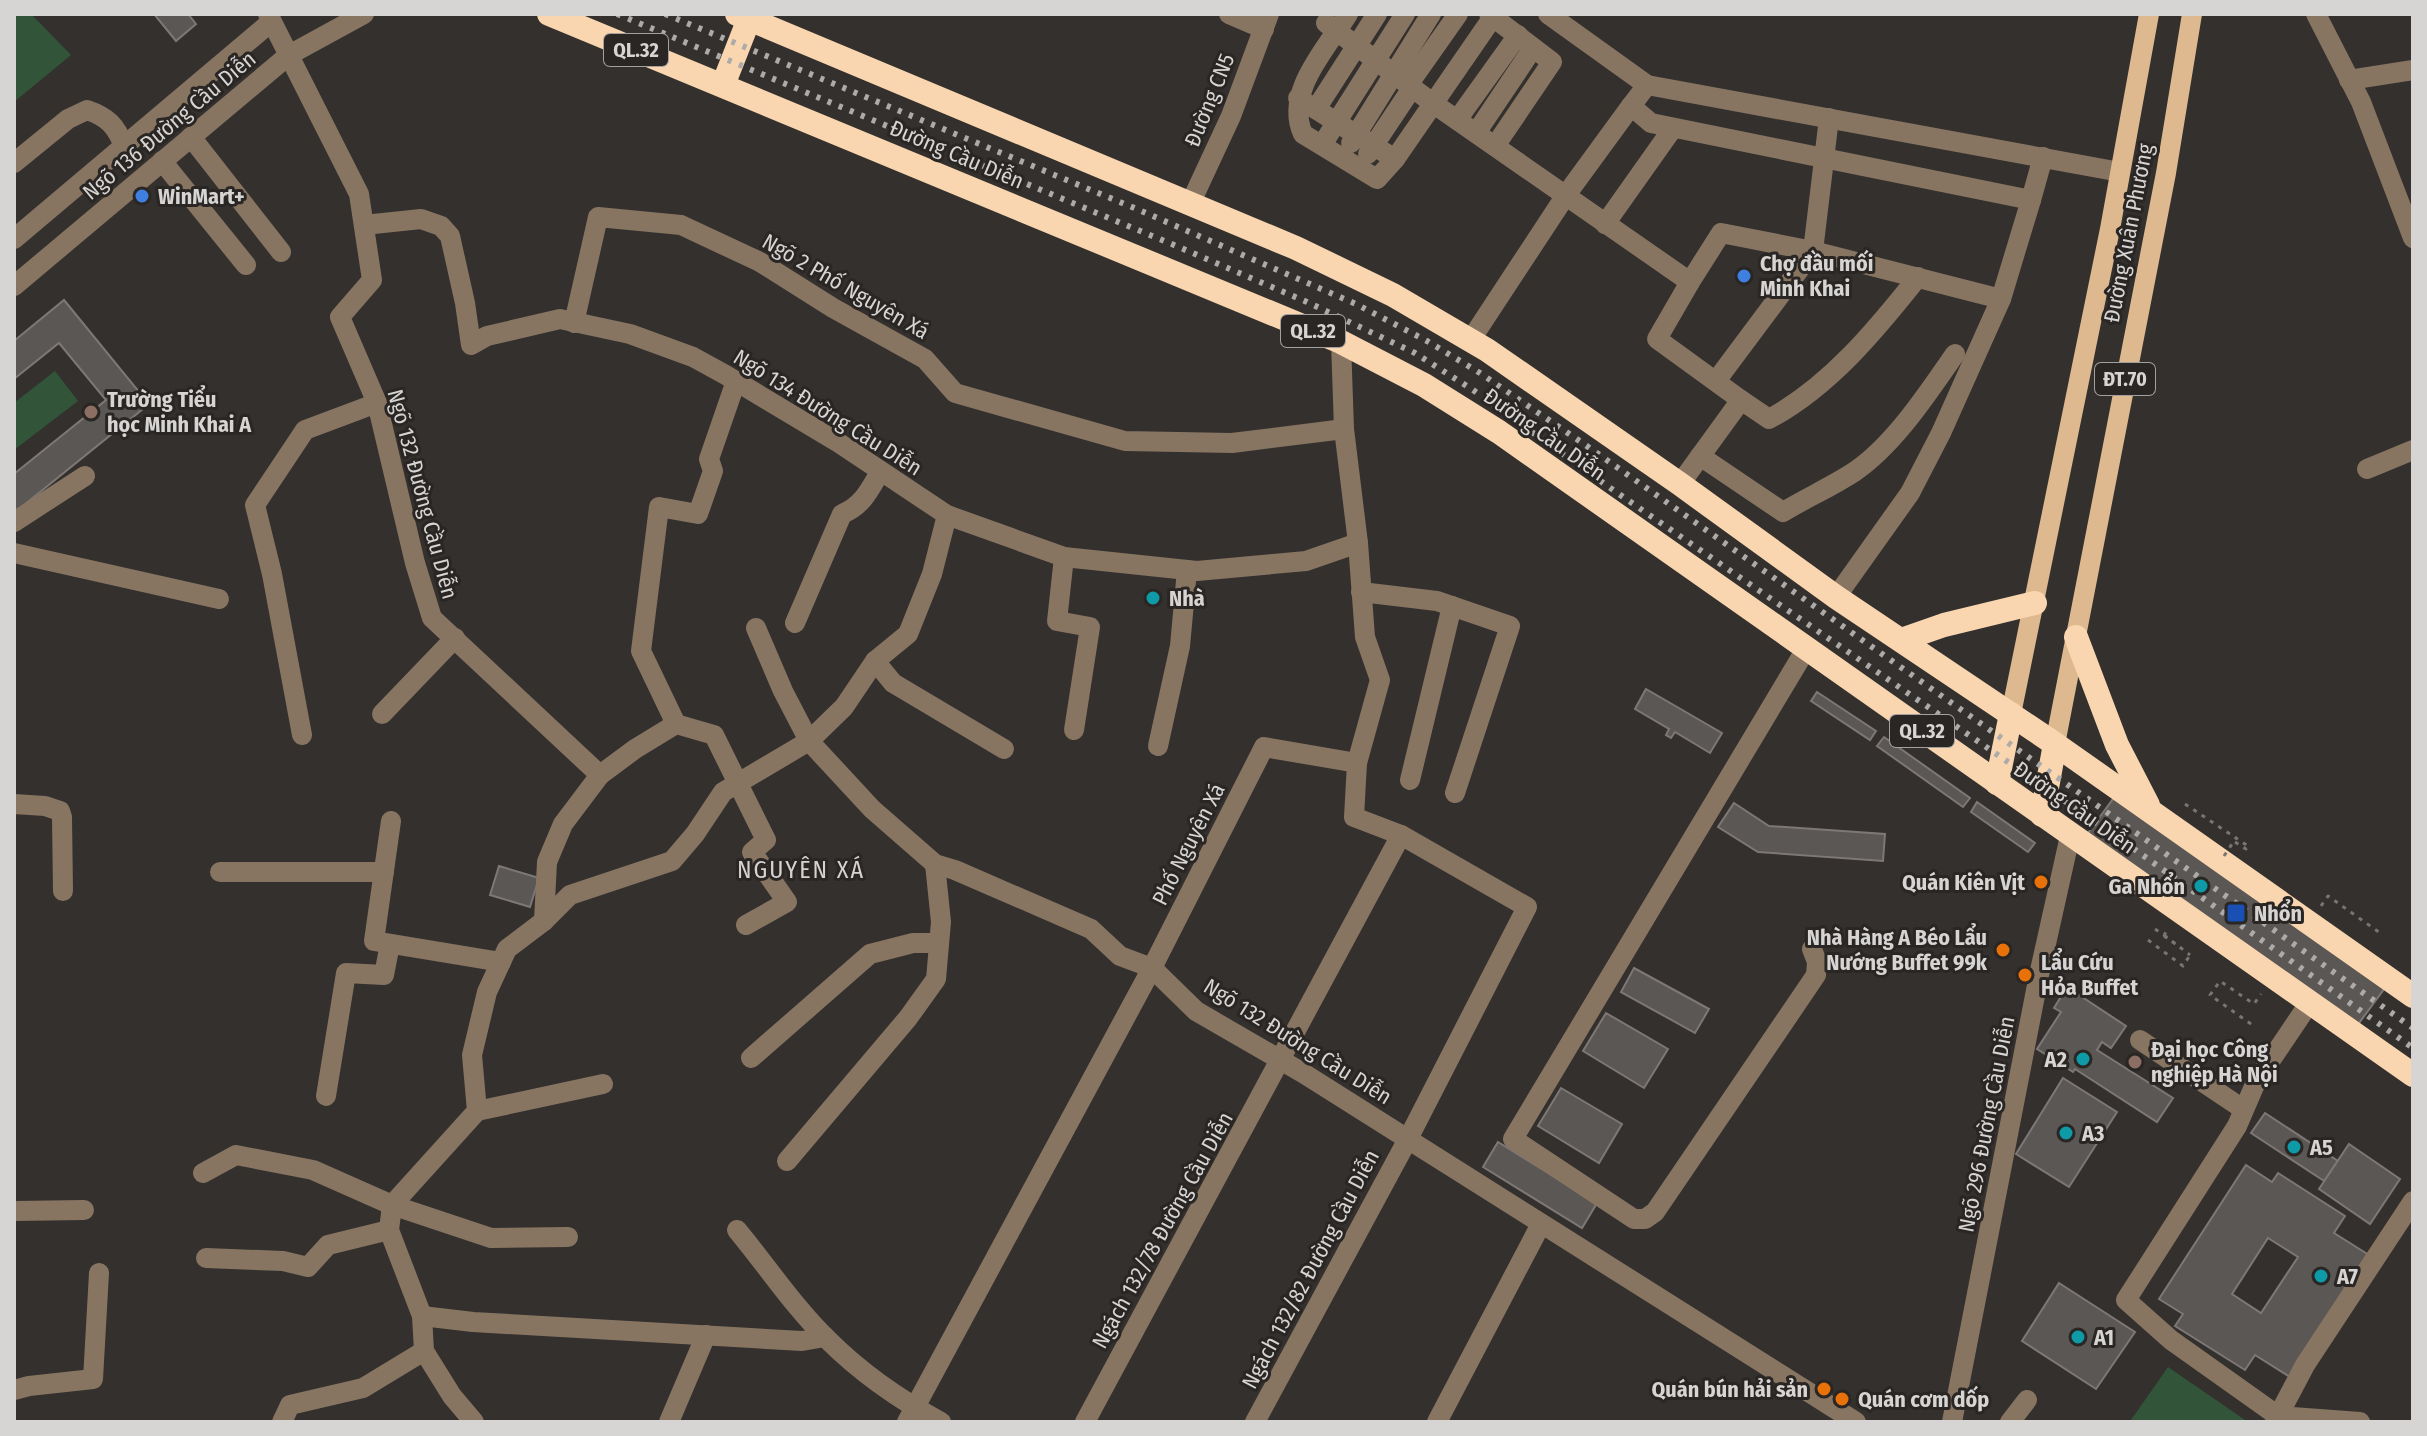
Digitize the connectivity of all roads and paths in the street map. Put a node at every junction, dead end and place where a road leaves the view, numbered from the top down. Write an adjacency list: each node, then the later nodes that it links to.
1 (364, 14): 19 (street, Ngõ 136 Đường Cầu Diễn)
2 (549, 14): 24 (highway, Đường Cầu Diễn / QL.32)
3 (1229, 14): 15 (street)
4 (1377, 14): 18 (street)
5 (1405, 14): 20 (street)
6 (1431, 14): 23 (street)
7 (1458, 14): 23 (street)
8 (1548, 14): 25 (street)
9 (2149, 14): 45 (main road, Đường Xuân Phương / ĐT.70)
10 (2192, 14): 88 (main road, Đường Xuân Phương / ĐT.70)
11 (2316, 14): 22 (street)
12 (1492, 15): 17 (street); 27 (street)
13 (743, 16): 24 (highway); 48 (highway, Đường Cầu Diễn / QL.32)
14 (270, 18): 19 (street); 37 (street)
15 (1266, 21): 48 (street, Đường CN5)
16 (1337, 23): 18 (street); 26 (street)
17 (1526, 42): 31 (street); 33 (street); 38 (street)
18 (1357, 46): 20 (street); 26 (street)
19 (289, 55): 34 (street, Ngõ 136 Đường Cầu Diễn); 50 (street)
20 (1375, 60): 23 (street); 30 (street)
21 (2413, 70): 22 (street)
22 (2349, 80): 51 (street)
23 (1405, 83): 27 (street); 35 (street)
24 (723, 85): 62 (highway, Đường Cầu Diễn / QL.32)
25 (1647, 85): 28 (street); 29 (street)
26 (1307, 103): 30 (street); 36 (street)
27 (1434, 104): 31 (street); 41 (street)
28 (1631, 106): 32 (street); 46 (street)
29 (1829, 118): 39 (street); 40 (street)
30 (1336, 119): 35 (street); 36 (street)
31 (1457, 120): 33 (street)
32 (1673, 128): 40 (street); 49 (street)
33 (1476, 133): 38 (street)
34 (191, 137): 42 (street, Ngõ 136 Đường Cầu Diễn); 54 (street)
35 (1365, 139): 41 (street); 43 (street)
36 (1322, 145): 43 (street)
37 (124, 146): 44 (street); 52 (street)
38 (1495, 146): 46 (street)
39 (2043, 157): 45 (street); 47 (street)
40 (1825, 158): 47 (street); 53 (street)
41 (1395, 159): 43 (street)
42 (162, 161): 55 (street); 58 (street, Ngõ 136 Đường Cầu Diễn)
43 (1350, 162)
44 (14, 163)
45 (2120, 172): 84 (main road, Đường Xuân Phương / ĐT.70)
46 (1566, 195): 49 (street); 61 (street)
47 (2031, 200): 59 (street)
48 (1191, 202): 61 (highway, Đường Cầu Diễn / QL.32)
49 (1605, 224): 57 (street)
50 (364, 225): 60 (street, Ngõ 134 Đường Cầu Diễn); 67 (street, Ngõ 132 Đường Cầu Diễn)
51 (2413, 238)
52 (14, 239)
53 (1813, 251): 56 (street); 57 (street); 65 (street)
54 (281, 252)
55 (246, 265)
56 (1918, 277): 59 (street); 66 (street)
57 (1690, 282): 65 (street)
58 (14, 286)
59 (2001, 299): 82 (street)
60 (574, 323): 64 (street, Ngõ 134 Đường Cầu Diễn); 68 (street, Ngõ 2 Phố Nguyên Xá)
61 (1470, 341): 74 (highway, Đường Cầu Diễn / QL.32)
62 (1341, 342): 68 (street); 91 (highway, Đường Cầu Diễn / QL.32)
63 (1955, 354): 70 (street)
64 (736, 381): 72 (street, Ngõ 134 Đường Cầu Diễn); 95 (street)
65 (1716, 381): 66 (street)
66 (1741, 400): 70 (street)
67 (377, 403): 89 (street, Ngõ 132 Đường Cầu Diễn); 97 (street)
68 (1344, 429): 77 (street)
69 (2413, 450): 71 (street)
70 (1700, 456): 74 (street)
71 (2367, 469)
72 (880, 472): 75 (street, Ngõ 134 Đường Cầu Diễn); 86 (street)
73 (85, 476): 76 (street)
74 (1680, 484): 82 (highway, Đường Cầu Diễn / QL.32)
75 (947, 515): 79 (street, Ngõ 134 Đường Cầu Diễn); 92 (street)
76 (14, 522)
77 (1358, 543): 80 (street, Ngõ 134 Đường Cầu Diễn); 81 (street)
78 (14, 553): 83 (street)
79 (1064, 557): 80 (street, Ngõ 134 Đường Cầu Diễn); 96 (street)
80 (1187, 570): 100 (street)
81 (1361, 592): 85 (street); 102 (street)
82 (1836, 597): 90 (highway, Đường Cầu Diễn / QL.32)
83 (219, 599)
84 (2035, 603): 90 (highway); 94 (main road, Đường Xuân Phương / ĐT.70)
85 (1452, 606): 104 (street); 107 (street)
86 (795, 623)
87 (756, 628): 98 (street, Ngõ 132 Đường Cầu Diễn)
88 (2076, 637): 99 (main road, Đường Xuân Phương / ĐT.70); 110 (highway)
89 (455, 638): 93 (street); 103 (street, Ngõ 132 Đường Cầu Diễn)
90 (1901, 640): 94 (highway, Đường Cầu Diễn / QL.32)
91 (1806, 649): 106 (highway, Đường Cầu Diễn / QL.32); 130 (street)
92 (875, 661): 98 (street); 101 (street)
93 (382, 714)
94 (2011, 714): 99 (highway, Đường Cầu Diễn / QL.32); 106 (highway, ĐT.70)
95 (676, 724): 103 (street); 105 (street)
96 (1074, 730)
97 (302, 735)
98 (809, 741): 105 (street); 118 (street, Ngõ 132 Đường Cầu Diễn)
99 (2055, 744): 110 (highway, Đường Cầu Diễn / QL.32); 111 (highway, ĐT.70)
100 (1158, 746)
101 (1004, 749)
102 (1357, 763): 113 (street); 132 (street, Phố Nguyên Xá)
103 (600, 775): 123 (street)
104 (1410, 780)
105 (739, 782): 123 (street); 124 (street)
106 (1997, 783): 111 (highway, Đường Cầu Diễn / QL.32)
107 (1455, 793)
108 (14, 804): 121 (street)
109 (2185, 804): 115 (path)
110 (2151, 811): 133 (highway, Đường Cầu Diễn / QL.32)
111 (2042, 815): 114 (highway, Đường Cầu Diễn / QL.32)
112 (391, 821): 120 (street)
113 (1401, 835): 139 (street, Ngách 132/78 Đường Cầu Diễn); 145 (street, Ngách 132/82 Đường Cầu Diễn)
114 (2070, 836): 134 (highway, Đường Cầu Diễn / QL.32); 174 (street, Ngõ 296 Đường Cầu Diễn)
115 (2236, 838): 116 (path, bridge); 117 (path, bridge)
116 (2247, 848)
117 (2224, 856)
118 (935, 864): 128 (street); 132 (street, Ngõ 132 Đường Cầu Diễn)
119 (220, 872): 120 (street)
120 (384, 872): 127 (street)
121 (63, 891)
122 (2328, 896): 125 (path)
123 (544, 921): 131 (street)
124 (746, 925)
125 (2383, 935)
126 (2148, 940): 129 (path, bridge)
127 (382, 943): 131 (street); 142 (street)
128 (939, 943): 138 (street); 146 (street)
129 (2181, 948)
130 (1812, 949)
131 (501, 962): 144 (street)
132 (1152, 968): 139 (street, Ngõ 132 Đường Cầu Diễn); 164 (street, Phố Nguyên Xá)
133 (2411, 991)
134 (2310, 1002): 140 (highway, Đường Cầu Diễn / QL.32); 143 (street)
135 (2254, 1004): 136 (path)
136 (2251, 1024)
137 (2140, 1040): 143 (street)
138 (751, 1058)
139 (1281, 1061): 145 (street, Ngõ 132 Đường Cầu Diễn); 170 (street, Ngách 132/78 Đường Cầu Diễn)
140 (2413, 1075)
141 (603, 1084): 144 (street)
142 (326, 1096)
143 (2243, 1109): 165 (street)
144 (477, 1111): 149 (street)
145 (1408, 1139): 152 (street, Ngõ 132 Đường Cầu Diễn); 171 (street, Ngách 132/82 Đường Cầu Diễn)
146 (787, 1161)
147 (203, 1173): 149 (street)
148 (2413, 1201): 165 (street)
149 (392, 1205): 153 (street); 155 (street)
150 (84, 1210): 151 (street)
151 (14, 1211)
152 (1541, 1224): 172 (street); 173 (street, Ngõ 132 Đường Cầu Diễn)
153 (389, 1230): 156 (street); 158 (street)
154 (737, 1230): 160 (street)
155 (568, 1237)
156 (206, 1258)
157 (99, 1273): 162 (street)
158 (422, 1316): 159 (street); 161 (street)
159 (706, 1335): 160 (street); 168 (street)
160 (825, 1337): 164 (street)
161 (424, 1351): 166 (street); 167 (street)
162 (14, 1390)
163 (2027, 1400): 175 (street)
164 (910, 1415): 169 (street)
165 (2277, 1419): 176 (street)
166 (282, 1422)
167 (474, 1422)
168 (669, 1422)
169 (941, 1422)
170 (1085, 1422)
171 (1255, 1422)
172 (1437, 1422)
173 (1856, 1422)
174 (1952, 1422)
175 (2010, 1422)
176 (2360, 1422)

